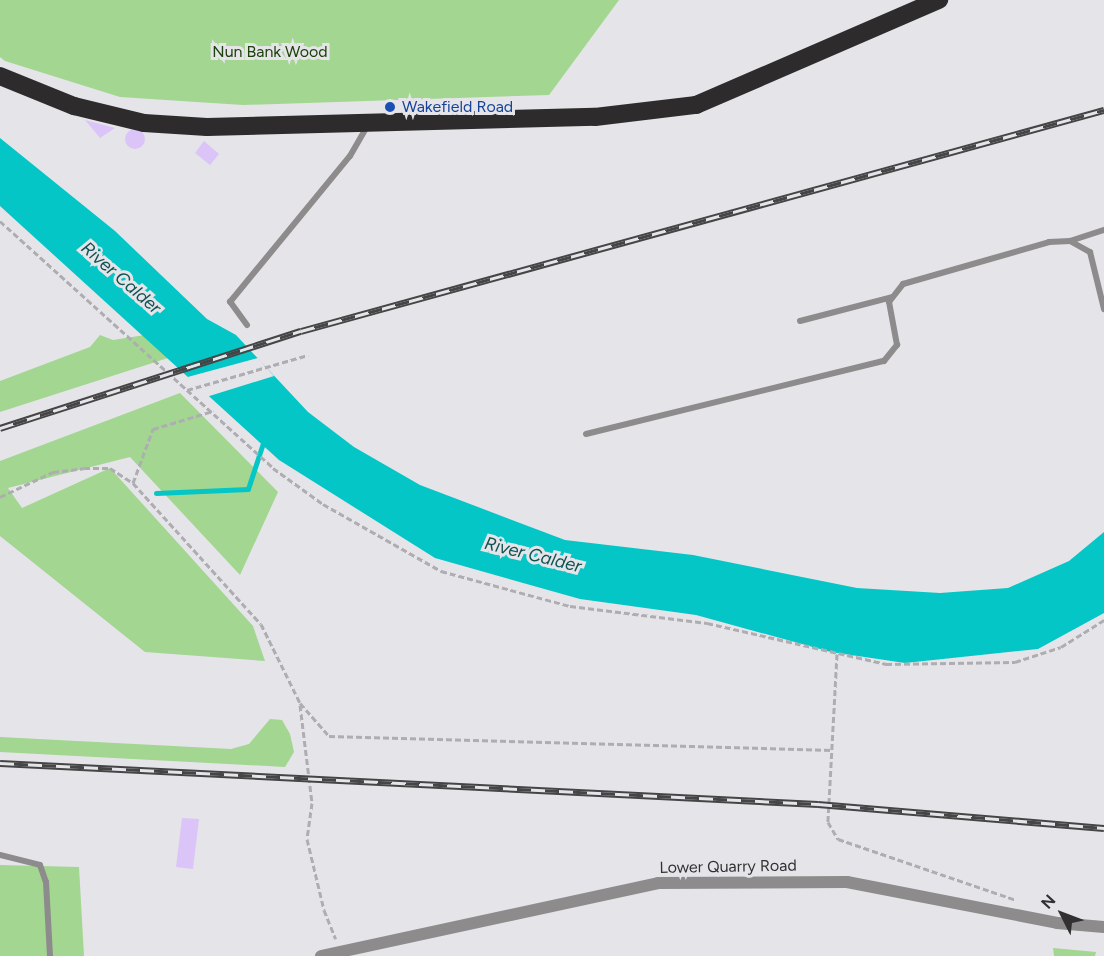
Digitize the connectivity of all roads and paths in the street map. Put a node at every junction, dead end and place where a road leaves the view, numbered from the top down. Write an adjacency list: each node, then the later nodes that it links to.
1 (939, 0): 3 (highway)
2 (0, 76): 3 (highway)
3 (373, 119): 10 (lane)
4 (0, 221): 13 (path)
5 (1104, 230): 6 (lane)
6 (1070, 241): 7 (lane); 8 (lane)
7 (892, 297): 9 (lane); 14 (lane)
8 (1104, 309)
9 (800, 321)
10 (247, 325)
11 (308, 355): 12 (path)
12 (187, 390)
13 (213, 411): 15 (path); 18 (path)
14 (586, 434)
15 (133, 483): 16 (path); 19 (path)
16 (0, 497)
17 (1104, 620): 18 (path)
18 (837, 654): 20 (path)
19 (300, 703): 20 (path); 24 (path)
20 (832, 750): 22 (path)
21 (0, 855): 25 (lane)
22 (1020, 902)
23 (1104, 927): 24 (street, Lower Quarry Road)
24 (341, 949): 26 (street, Lower Quarry Road)
25 (50, 956)
26 (321, 956)

